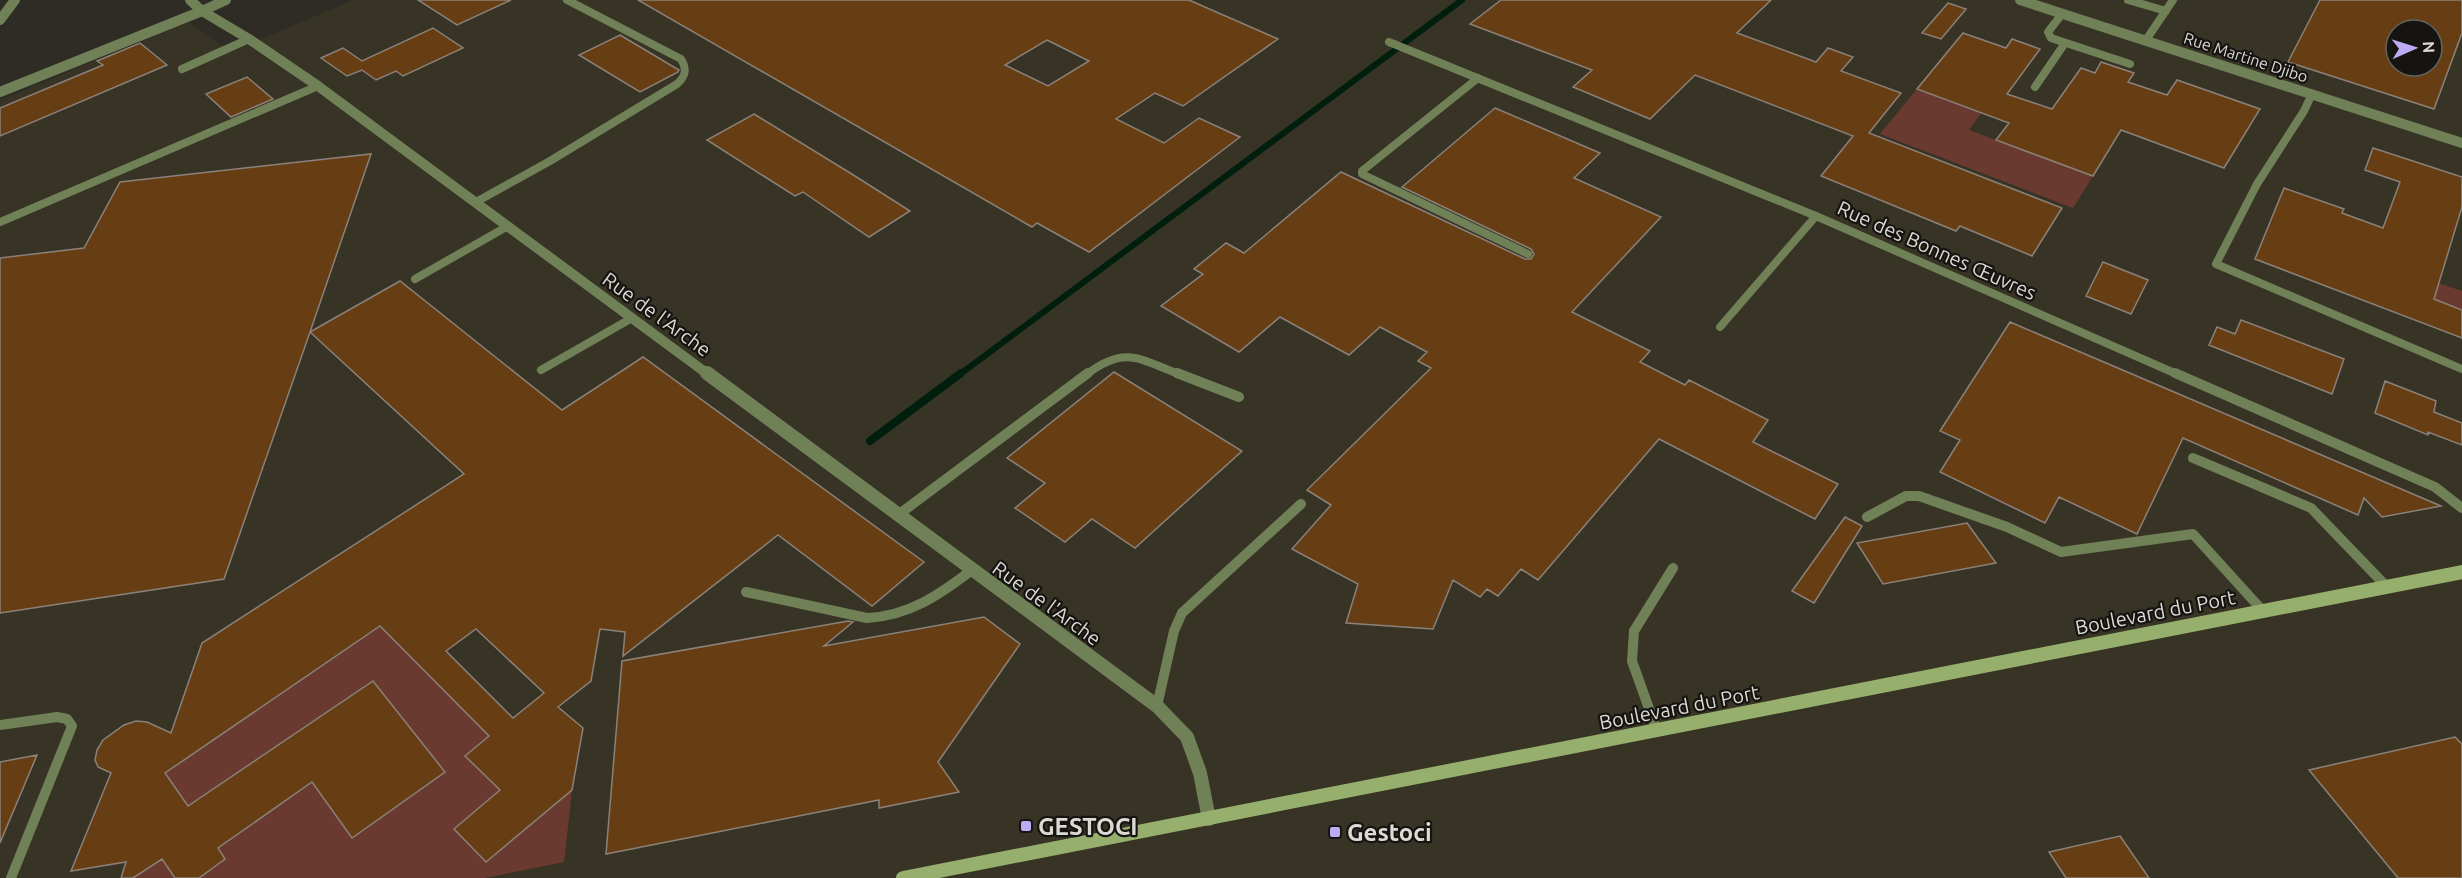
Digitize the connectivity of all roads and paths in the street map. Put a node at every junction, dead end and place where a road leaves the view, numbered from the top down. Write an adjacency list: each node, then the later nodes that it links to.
1 (15, 0): 11 (street)
2 (190, 0): 8 (street, Rue de l'Arche)
3 (226, 0): 8 (street)
4 (567, 0): 24 (lane)
5 (2020, 0): 10 (street, Rue Martine Djibo)
6 (2128, 0): 9 (lane)
7 (2173, 0): 9 (lane)
8 (202, 11): 12 (street, Rue de l'Arche); 21 (street)
9 (2166, 11): 13 (lane)
10 (2062, 14): 13 (street, Rue Martine Djibo); 15 (lane)
11 (0, 20)
12 (249, 39): 17 (lane); 19 (street, Rue de l'Arche)
13 (2146, 40): 22 (street, Rue Martine Djibo)
14 (1389, 42): 18 (lane, Rue des Bonnes Œuvres)
15 (2066, 44): 16 (lane); 20 (lane)
16 (2130, 64)
17 (182, 69)
18 (1478, 78): 25 (lane, Rue des Bonnes Œuvres); 28 (lane)
19 (318, 86): 24 (street, Rue de l'Arche); 26 (lane)
20 (2035, 87)
21 (0, 92)
22 (2312, 94): 23 (street, Rue Martine Djibo); 32 (lane)
23 (2462, 143)
24 (476, 202): 27 (street, Rue de l'Arche)
25 (1816, 216): 31 (lane); 37 (lane, Rue des Bonnes Œuvres)
26 (0, 222)
27 (508, 226): 29 (lane); 30 (street, Rue de l'Arche)
28 (1528, 254)
29 (415, 279)
30 (632, 318): 33 (lane); 38 (street, Rue de l'Arche)
31 (1720, 327)
32 (2462, 369)
33 (541, 370)
34 (1239, 397): 38 (lane)
35 (2193, 458): 43 (lane)
36 (1300, 504): 46 (lane)
37 (2462, 508)
38 (898, 514): 41 (street, Rue de l'Arche)
39 (1867, 518): 45 (lane)
40 (1673, 568): 48 (lane)
41 (972, 570): 44 (lane); 46 (street, Rue de l'Arche)
42 (2462, 572): 43 (main road, Boulevard du Port)
43 (2386, 586): 45 (main road, Boulevard du Port)
44 (746, 592)
45 (2262, 610): 48 (main road, Boulevard du Port)
46 (1157, 706): 49 (street, Rue de l'Arche)
47 (0, 725): 50 (lane)
48 (1657, 731): 49 (main road, Boulevard du Port)
49 (1209, 819): 51 (main road, Boulevard du Port)
50 (11, 878)
51 (903, 878)

